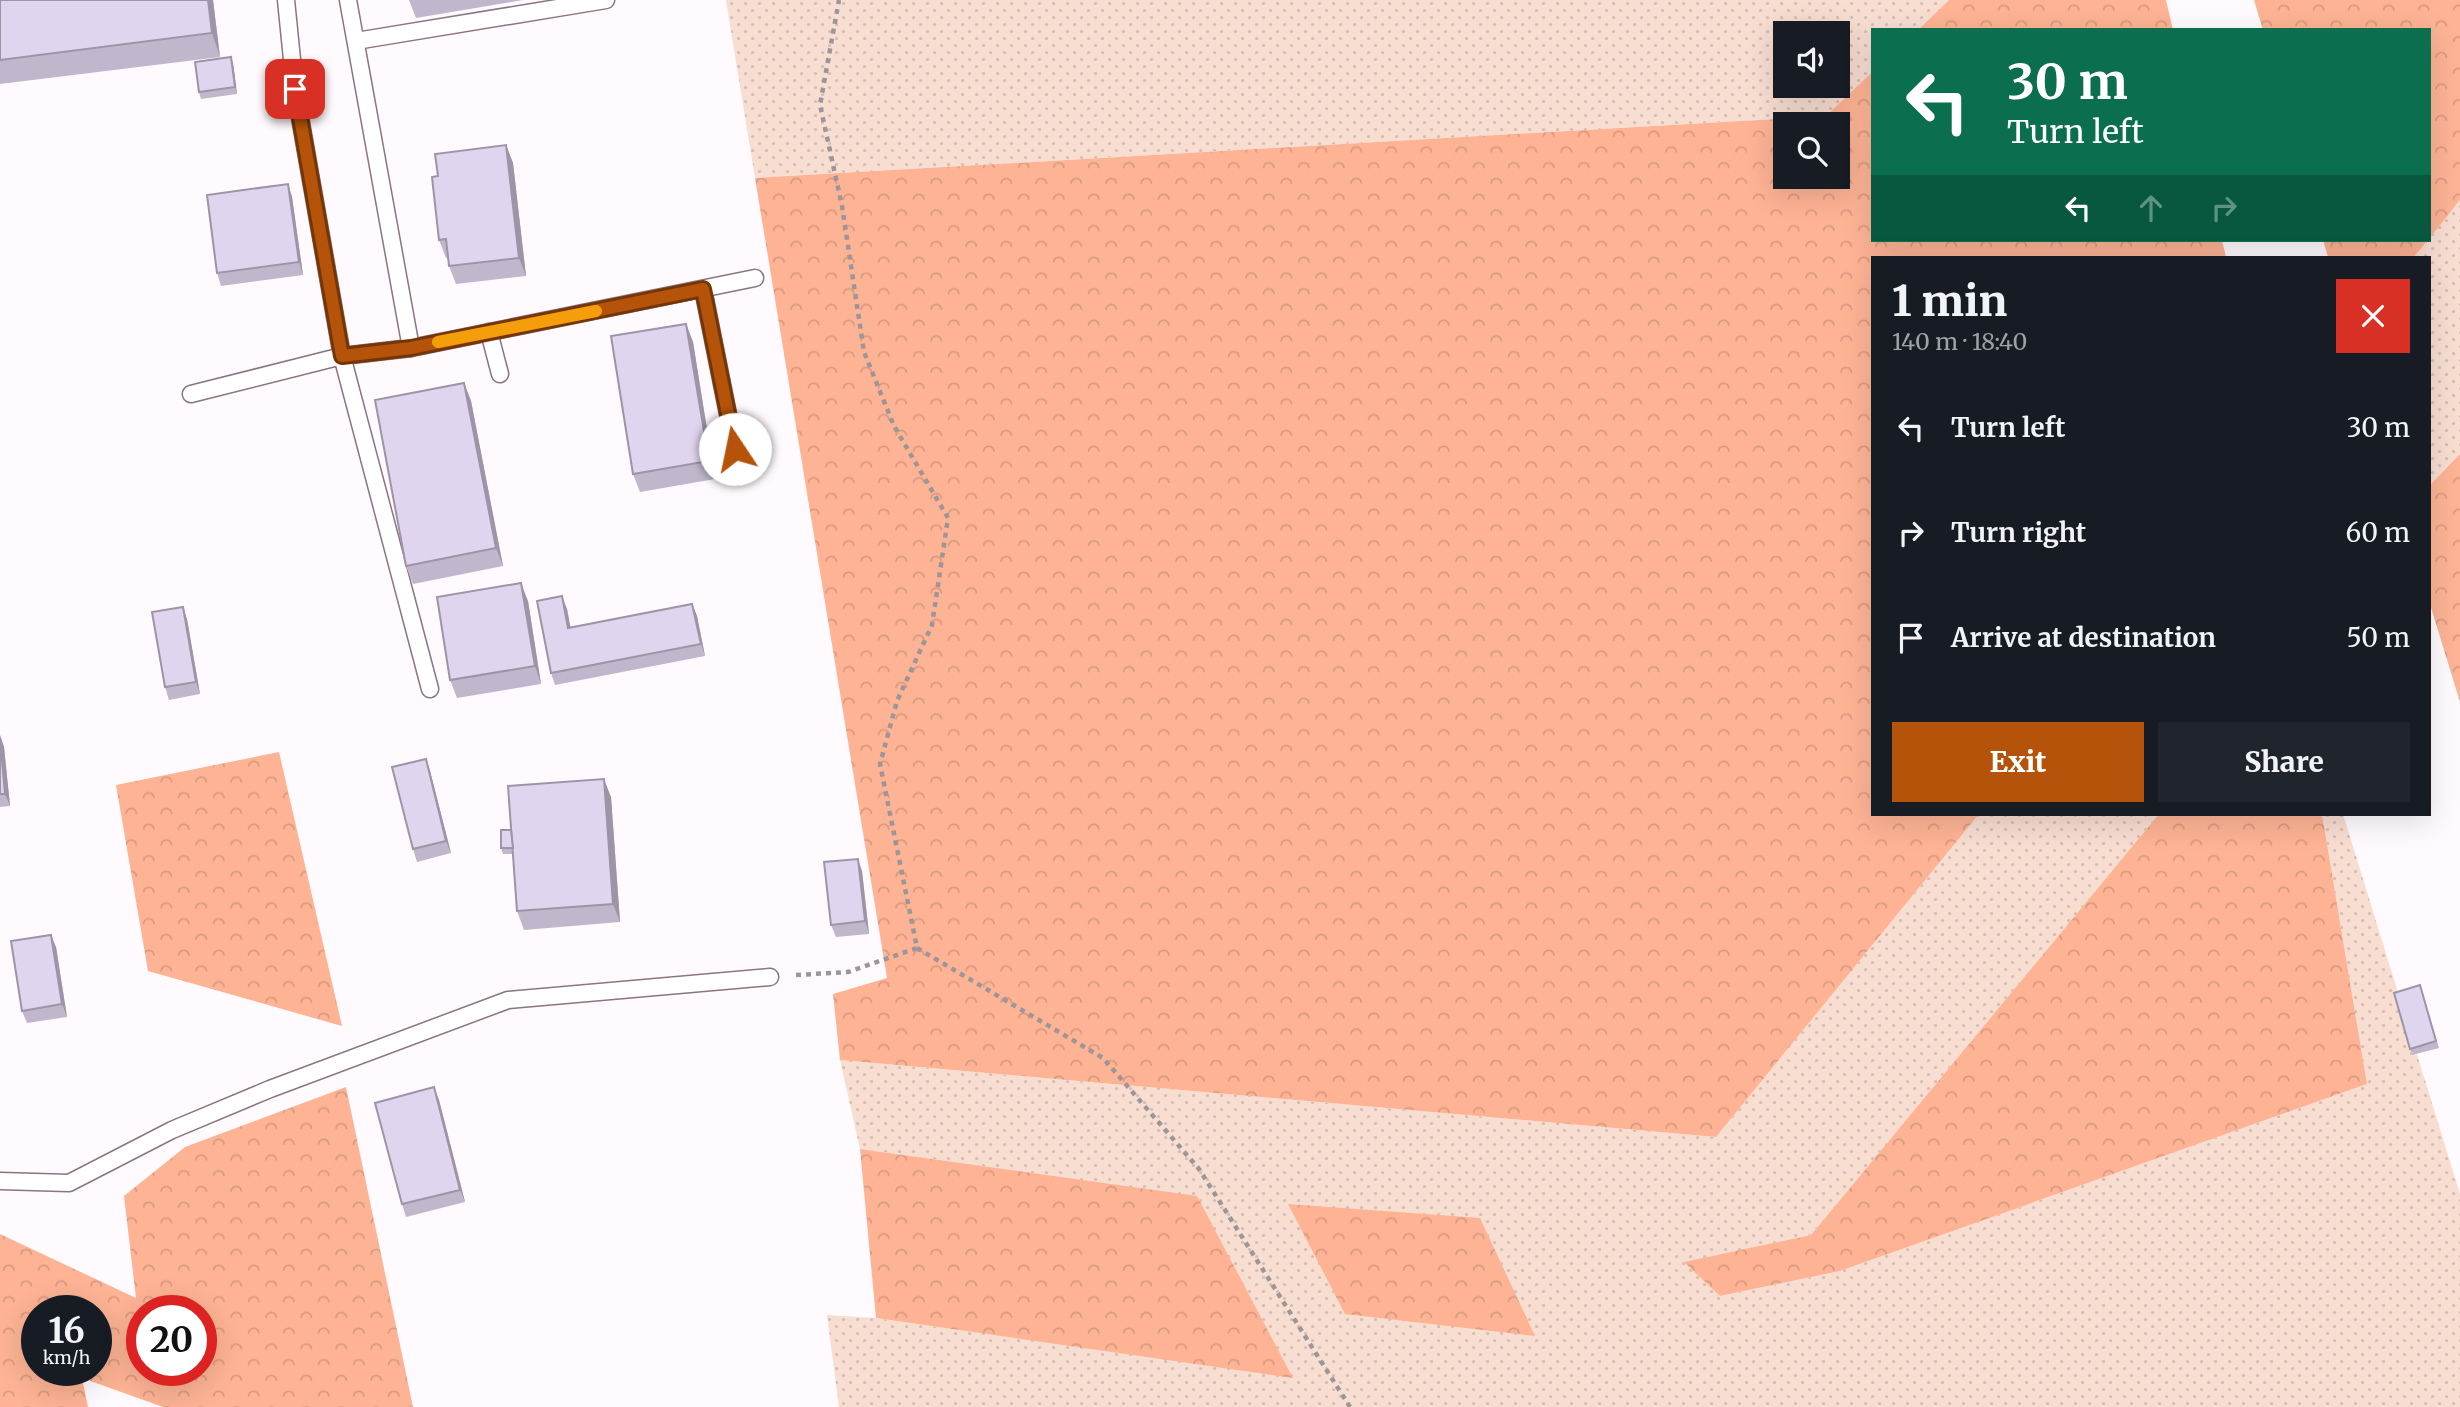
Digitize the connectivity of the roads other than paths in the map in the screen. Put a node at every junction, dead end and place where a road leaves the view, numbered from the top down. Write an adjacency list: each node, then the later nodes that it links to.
1 (286, 0): 9 (lane)
2 (348, 0): 4 (lane)
3 (606, 0): 4 (lane)
4 (356, 41): 8 (lane)
5 (755, 278): 6 (lane)
6 (703, 289): 7 (lane); 12 (lane)
7 (489, 332): 8 (lane); 10 (lane)
8 (411, 348): 9 (lane)
9 (342, 356): 11 (lane); 13 (lane)
10 (500, 374)
11 (191, 394)
12 (735, 449)
13 (430, 689)
14 (770, 977): 15 (lane)
15 (0, 1181)

